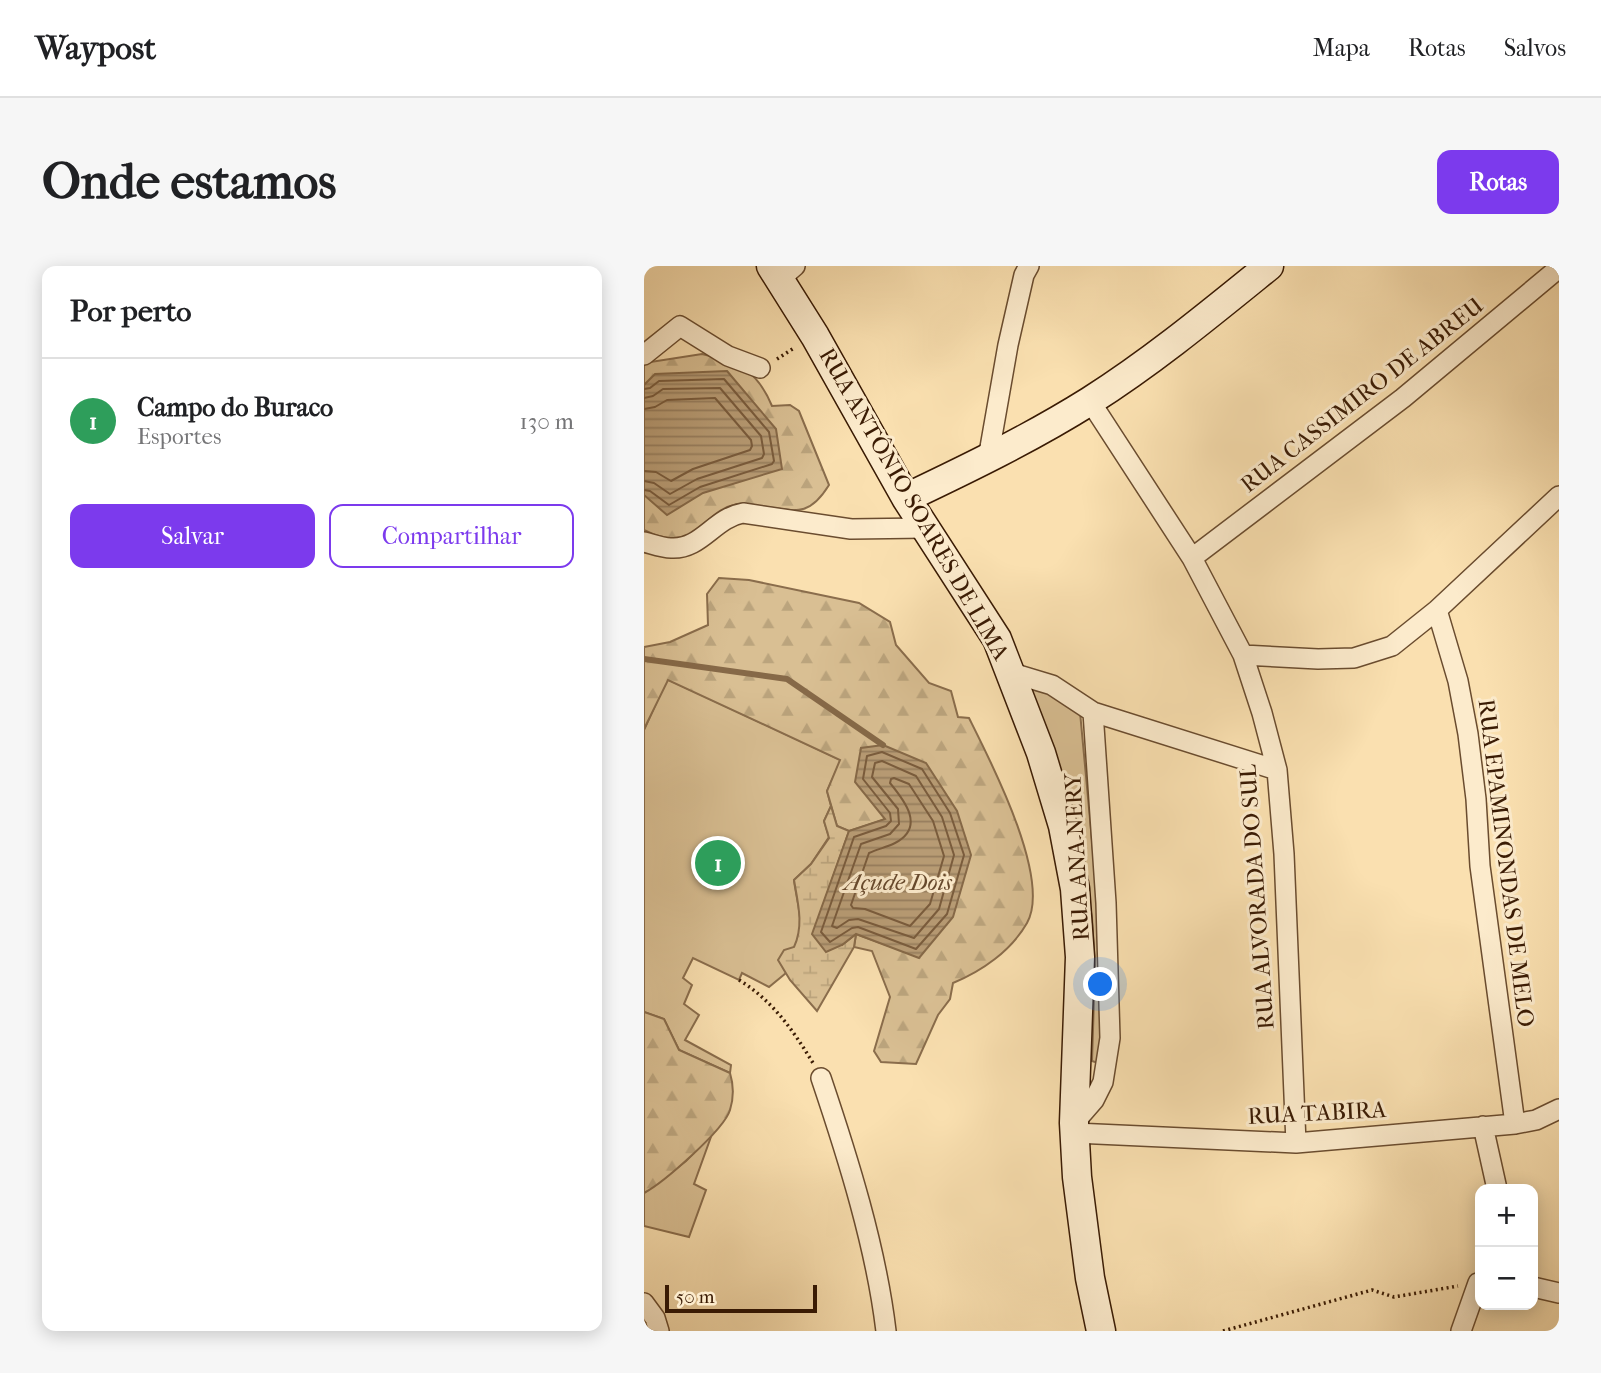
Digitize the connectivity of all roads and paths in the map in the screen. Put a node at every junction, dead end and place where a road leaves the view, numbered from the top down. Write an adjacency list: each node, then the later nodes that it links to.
1 (1029, 266): 9 (street)
2 (1269, 266): 8 (street)
3 (1559, 268): 14 (street, RUA CASSIMIRO DE ABREU)
4 (782, 270): 5 (street, RUA ANTÔNIO SOARES DE LIMA)
5 (815, 336): 7 (path); 11 (street, RUA ANTÔNIO SOARES DE LIMA)
6 (644, 355): 7 (street)
7 (760, 369)
8 (1090, 401): 9 (street); 14 (street, RUA ALVORADA DO SUL)
9 (988, 459): 11 (street)
10 (1559, 496): 15 (street)
11 (906, 498): 12 (street, RUA ANTÔNIO SOARES DE LIMA)
12 (926, 528): 13 (street); 17 (street, RUA ANTÔNIO SOARES DE LIMA)
13 (644, 542)
14 (1192, 558): 16 (street, RUA ALVORADA DO SUL)
15 (1437, 610): 16 (street); 23 (street, RUA EPAMINONDAS DE MELO)
16 (1243, 655): 19 (street, RUA ALVORADA DO SUL)
17 (1012, 673): 18 (street); 25 (street, RUA ANTÔNIO SOARES DE LIMA)
18 (1093, 712): 19 (street); 25 (street, RUA ANA NERY)
19 (1277, 770): 26 (street, RUA ALVORADA DO SUL)
20 (739, 980): 21 (path)
21 (821, 1078): 32 (street)
22 (1559, 1109): 23 (street, RUA TABIRA)
23 (1515, 1124): 24 (street, RUA TABIRA)
24 (1483, 1126): 26 (street, RUA TABIRA); 27 (street)
25 (1074, 1128): 26 (street, RUA TABIRA); 33 (street, RUA ANTÔNIO SOARES DE LIMA)
26 (1296, 1143)
27 (1496, 1184)
28 (1475, 1284): 34 (path)
29 (1538, 1288): 30 (street)
30 (1559, 1293)
31 (1475, 1294): 35 (street)
32 (886, 1331)
33 (1101, 1331)
34 (1223, 1331)
35 (1461, 1331)

